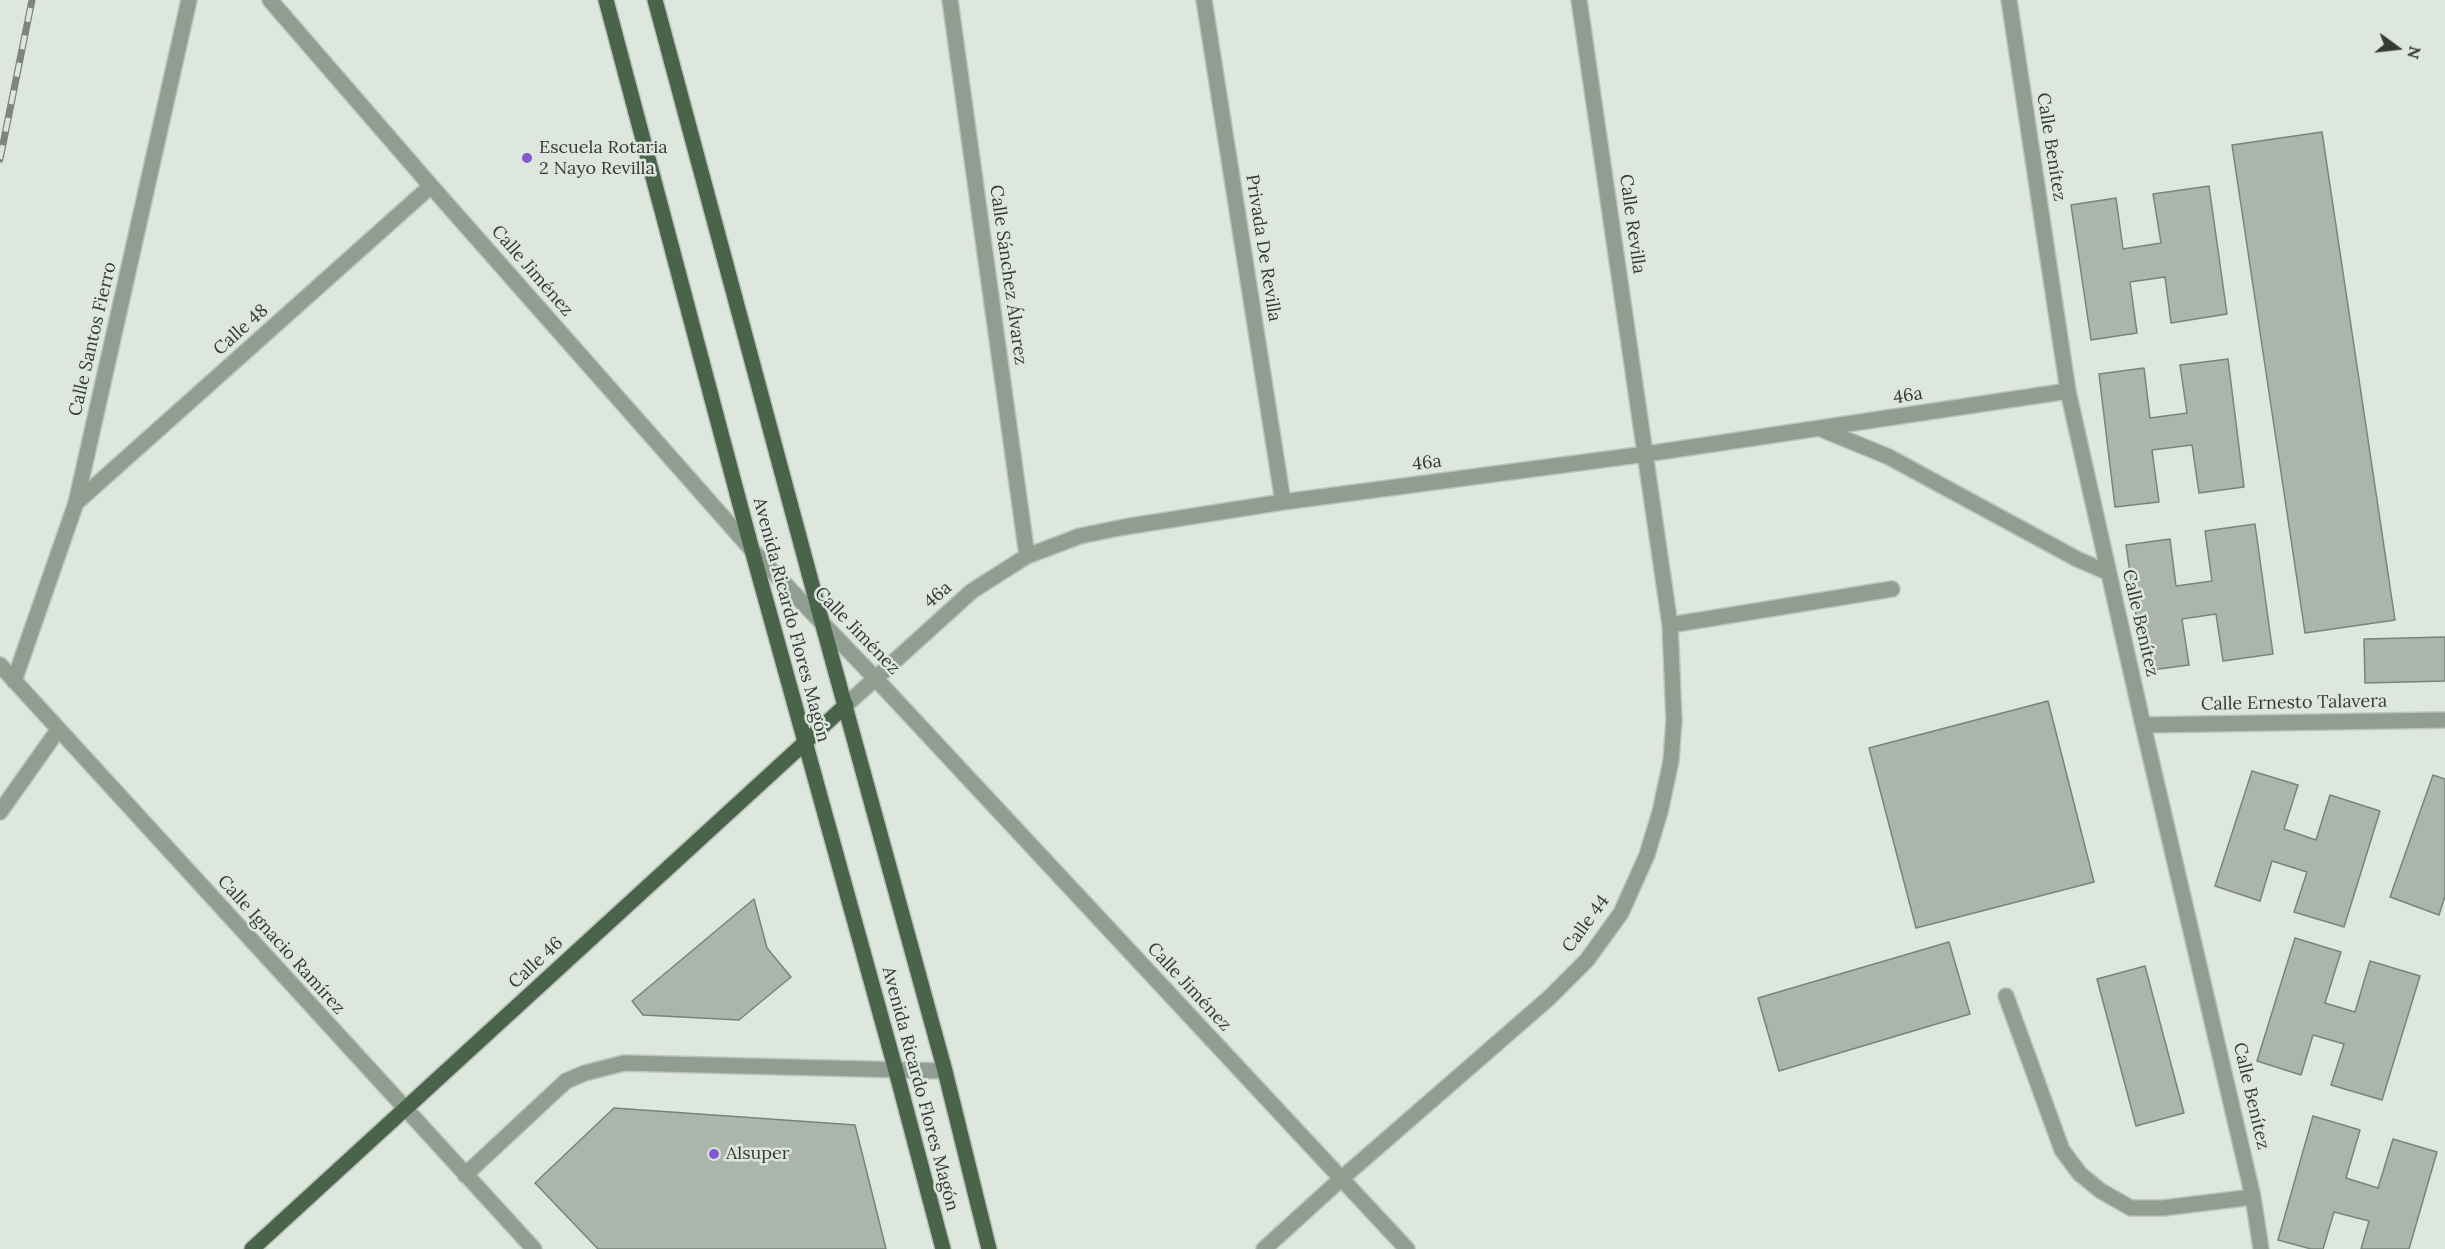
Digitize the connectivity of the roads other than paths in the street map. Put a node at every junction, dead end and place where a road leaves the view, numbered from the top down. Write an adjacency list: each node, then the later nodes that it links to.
1 (189, 0): 14 (street, Calle Santos Fierro)
2 (270, 0): 9 (street, Calle Jiménez)
3 (606, 0): 15 (main road, Avenida Ricardo Flores Magón)
4 (655, 0): 19 (main road, Avenida Ricardo Flores Magón)
5 (950, 0): 16 (street, Calle Sánchez Álvarez)
6 (1204, 0): 13 (street, Privada De Revilla)
7 (1579, 0): 12 (street, Calle Revilla)
8 (2009, 0): 10 (street, Calle Benítez)
9 (431, 186): 14 (street, Calle 48); 15 (street, Calle Jiménez)
10 (2068, 391): 11 (street, 46a); 17 (street, Calle Benítez)
11 (1821, 429): 12 (street, 46a); 17 (street)
12 (1646, 454): 13 (street, 46a); 20 (street, Calle 44)
13 (1283, 502): 16 (street, 46a)
14 (76, 503): 23 (street, Calle Santos Fierro)
15 (752, 550): 19 (street, Calle Jiménez); 28 (main road, Avenida Ricardo Flores Magón)
16 (1027, 556): 22 (street, 46a)
17 (2109, 573): 26 (street, Calle Benítez)
18 (1892, 589): 20 (street)
19 (822, 622): 22 (street, Calle Jiménez); 24 (main road, Avenida Ricardo Flores Magón)
20 (1670, 625): 35 (street, Calle 44)
21 (0, 665): 23 (street, Calle Ignacio Ramírez)
22 (876, 679): 24 (street, 46a); 35 (street, Calle Jiménez)
23 (14, 681): 27 (street, Calle Ignacio Ramírez)
24 (846, 705): 28 (main road, Calle 46); 32 (main road, Avenida Ricardo Flores Magón)
25 (2445, 720): 26 (street, Calle Ernesto Talavera)
26 (2143, 725): 36 (street, Calle Benítez)
27 (58, 730): 29 (street); 33 (street, Calle Ignacio Ramírez)
28 (804, 743): 31 (main road, Avenida Ricardo Flores Magón); 33 (main road, Calle 46)
29 (0, 812)
30 (2006, 996): 36 (street)
31 (896, 1071): 32 (street); 34 (street); 39 (main road, Avenida Ricardo Flores Magón)
32 (945, 1071): 40 (main road, Avenida Ricardo Flores Magón)
33 (404, 1110): 34 (street, Calle Ignacio Ramírez); 37 (main road, Calle 46)
34 (465, 1175): 38 (street, Calle Ignacio Ramírez)
35 (1341, 1179): 41 (street, Calle 44); 42 (street, Calle Jiménez)
36 (2253, 1197): 43 (street, Calle Benítez)
37 (252, 1249)
38 (534, 1249)
39 (944, 1249)
40 (989, 1249)
41 (1264, 1249)
42 (1407, 1249)
43 (2261, 1249)

